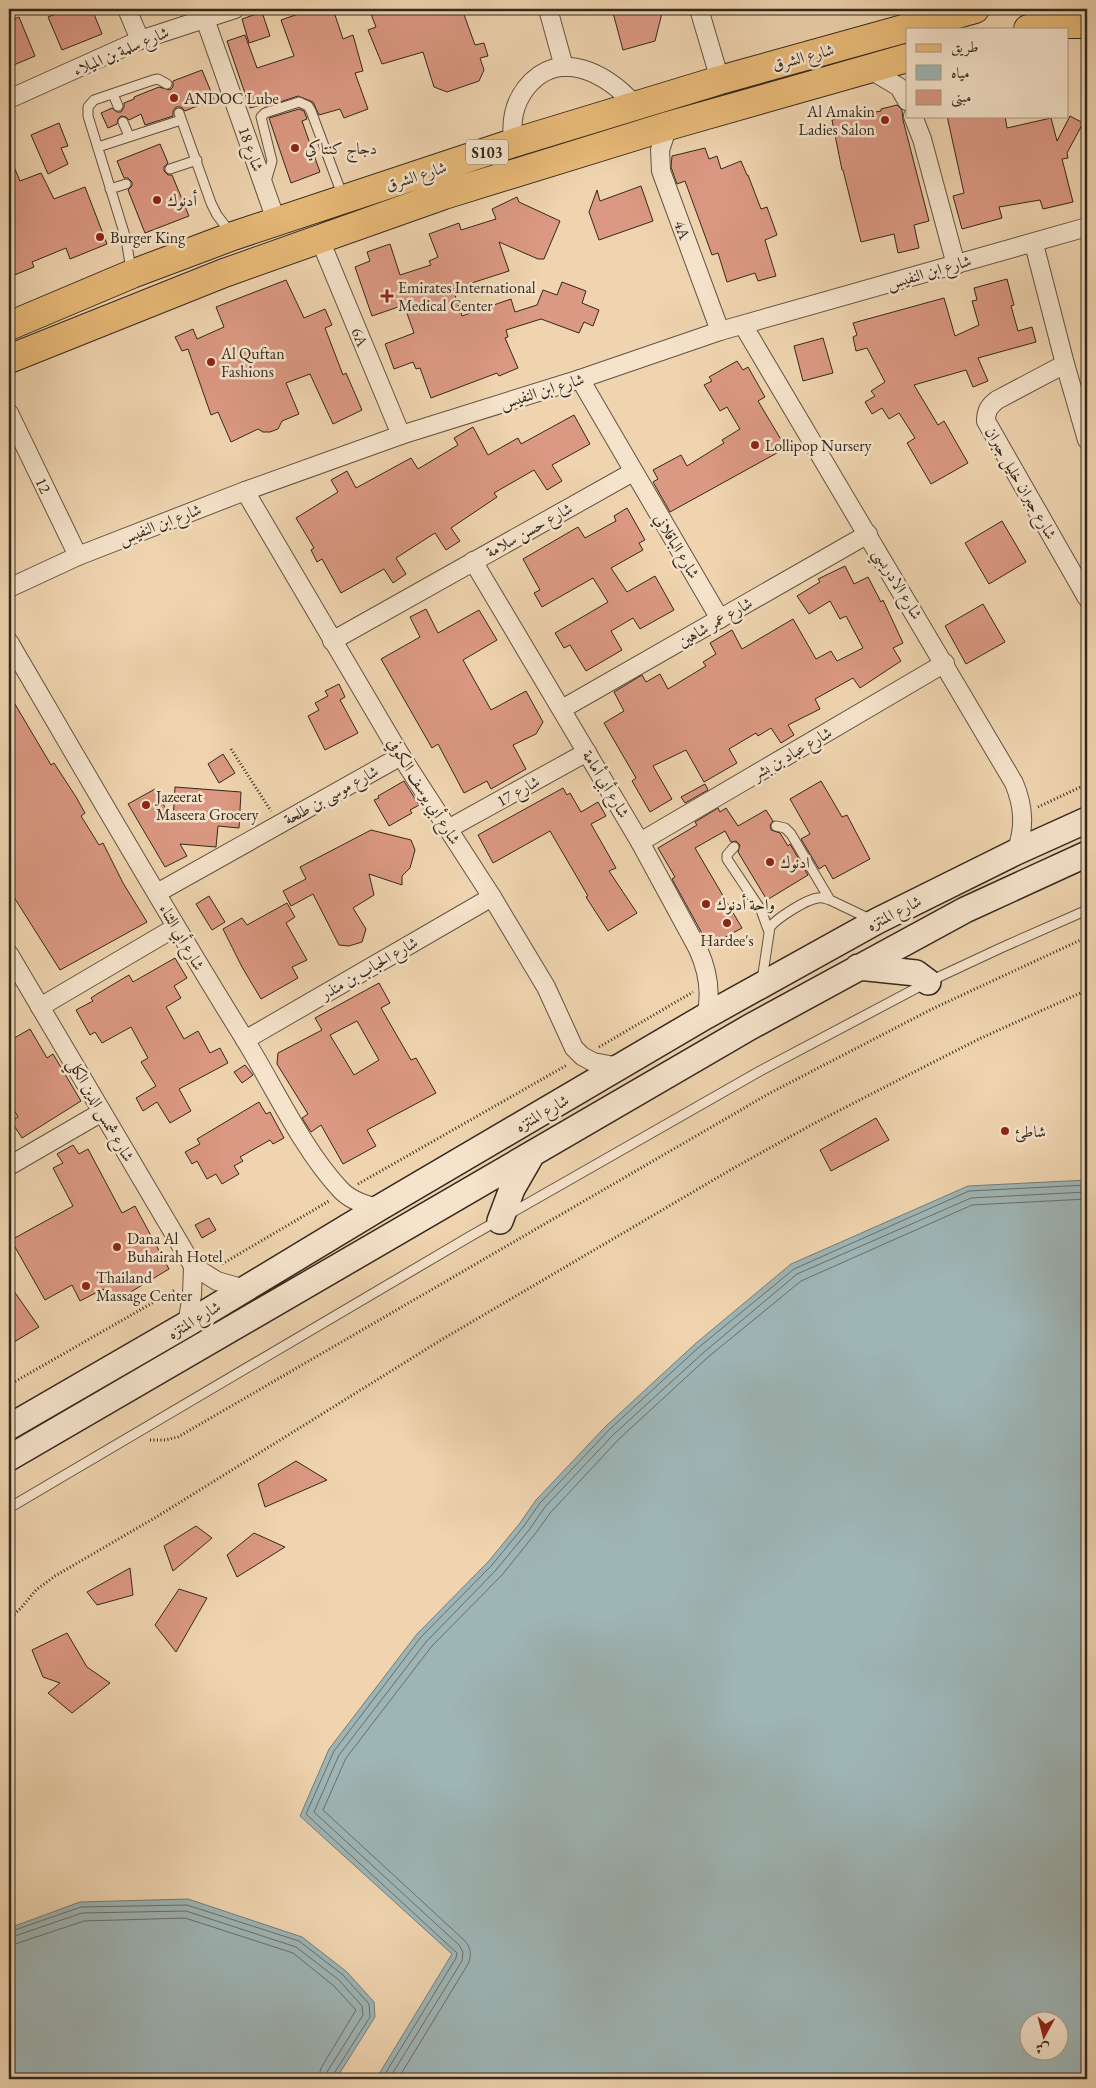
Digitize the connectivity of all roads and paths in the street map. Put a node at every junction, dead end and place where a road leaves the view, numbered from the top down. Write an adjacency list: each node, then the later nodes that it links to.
1 (127, 9): 11 (street)
2 (235, 9): 6 (street, شارع سلمة بن الميلاء)
3 (548, 9): 13 (street)
4 (699, 9): 15 (street)
5 (975, 9): 9 (main road, شارع الشرق / S103)
6 (205, 19): 11 (street, شارع سلمة بن الميلاء); 31 (street, شارع 18)
7 (1087, 24): 10 (main road)
8 (906, 28): 15 (main road, شارع الشرق / S103)
9 (907, 28)
10 (1034, 28)
11 (140, 40): 18 (street, شارع سلمة بن الميلاء)
12 (906, 58): 14 (main road, شارع الشرق / S103)
13 (564, 67): 20 (street); 26 (street)
14 (869, 69): 19 (street); 24 (main road, شارع الشرق / S103)
15 (720, 80): 20 (main road, شارع الشرق / S103)
16 (168, 84): 17 (lane)
17 (113, 94): 21 (lane); 27 (lane)
18 (9, 99)
19 (906, 99)
20 (635, 105): 26 (main road, شارع الشرق / S103)
21 (118, 106)
22 (914, 118): 39 (street)
23 (123, 122): 25 (lane)
24 (668, 126): 37 (main road, شارع الشرق / S103); 43 (street, 4A)
25 (129, 136): 27 (lane); 28 (lane)
26 (514, 143): 33 (main road, شارع الشرق / S103)
27 (98, 147): 32 (lane)
28 (196, 160): 29 (lane); 36 (lane)
29 (170, 169)
30 (126, 184): 32 (lane)
31 (264, 186): 33 (lane); 34 (street, شارع 18)
32 (110, 189): 40 (lane)
33 (344, 199): 34 (main road, شارع الشرق / S103)
34 (277, 222): 36 (main road, شارع الشرق / S103)
35 (1087, 227): 38 (street, شارع ابن النفيس)
36 (234, 236): 40 (main road, شارع الشرق / S103)
37 (320, 240): 44 (main road, شارع الشرق / S103); 48 (street, 6A)
38 (1034, 244): 39 (street, شارع ابن النفيس); 45 (street)
39 (956, 264): 41 (street, شارع ابن النفيس)
40 (132, 274): 42 (main road, شارع الشرق / S103)
41 (743, 325): 43 (street, شارع ابن النفيس); 52 (street, شارع الادريسي)
42 (9, 326)
43 (720, 331): 46 (street, شارع ابن النفيس)
44 (9, 359)
45 (1065, 364): 49 (street); 55 (street, شارع جبران خليل جبران)
46 (580, 379): 48 (street, شارع ابن النفيس); 50 (street)
47 (9, 413): 53 (street, 12)
48 (401, 435): 51 (street, شارع ابن النفيس)
49 (1087, 440)
50 (633, 472): 54 (street, شارع حسن سلامة); 58 (street, شارع الباقلاني)
51 (245, 491): 53 (street, شارع ابن النفيس); 59 (street, شارع أبي يوسف الكوفي)
52 (868, 534): 58 (street, شارع عمر شاهين); 61 (street, شارع الادريسي)
53 (78, 556): 56 (street, شارع ابن النفيس)
54 (473, 561): 59 (street, شارع حسن سلامة); 62 (street, شارع أبي أمامة)
55 (1083, 580): 57 (street, شارع جبران خليل جبران)
56 (9, 588)
57 (1087, 598)
58 (720, 619): 62 (street, شارع عمر شاهين)
59 (332, 641): 65 (street, شارع أبي يوسف الكوفي)
60 (9, 642): 76 (street, شارع أبي الثناء)
61 (944, 663): 67 (street, شارع الادريسي); 72 (street, شارع عباد بن بشر)
62 (562, 709): 64 (street, شارع أبي أمامة)
63 (231, 749): 69 (path)
64 (587, 752): 71 (street, شارع 17); 72 (street, شارع أبي أمامة)
65 (401, 756): 69 (street, شارع موسى بن طلحة); 71 (street, شارع أبي يوسف الكوفي)
66 (1087, 784): 67 (path)
67 (1023, 815): 74 (street, شارع الادريسي)
68 (1087, 820): 74 (main road, شارع المنتزه)
69 (280, 824): 76 (street, شارع موسى بن طلحة)
70 (776, 826): 78 (lane)
71 (448, 829): 77 (street, شارع أبي يوسف الكوفي)
72 (640, 842): 90 (street, شارع أبي أمامة)
73 (734, 847): 82 (lane)
74 (1016, 852): 80 (main road, شارع المنتزه)
75 (1087, 854): 85 (main road, شارع المنتزه)
76 (156, 893): 81 (street, شارع أبي الثناء)
77 (492, 897): 91 (street, شارع الحباب بن منذر); 92 (street, شارع أبي يوسف الكوفي)
78 (830, 900): 80 (lane); 82 (lane)
79 (1087, 910): 86 (lane)
80 (877, 921): 87 (main road, شارع المنتزه)
81 (176, 927): 89 (street); 91 (street, شارع أبي الثناء)
82 (769, 933): 87 (lane)
83 (1087, 937): 102 (path)
84 (9, 954): 89 (street, شارع شمس الدين الكلي)
85 (858, 967): 86 (main road); 94 (main road, شارع المنتزه)
86 (928, 982): 97 (lane)
87 (759, 987): 90 (main road, شارع المنتزه)
88 (1087, 990): 105 (path)
89 (40, 1007): 93 (street, شارع شمس الدين الكلي)
90 (706, 1016): 92 (main road, شارع المنتزه)
91 (245, 1040): 96 (street, شارع أبي الثناء)
92 (620, 1067): 96 (main road, شارع المنتزه)
93 (102, 1112): 95 (street); 98 (street, شارع شمس الدين الكلي)
94 (533, 1154): 97 (main road); 103 (main road, شارع المنتزه)
95 (9, 1166)
96 (379, 1208): 99 (main road, شارع المنتزه)
97 (500, 1221): 104 (lane)
98 (192, 1266): 99 (street, شارع شمس الدين الكلي); 100 (street)
99 (245, 1289): 100 (main road, شارع المنتزه)
100 (187, 1324): 101 (main road, شارع المنتزه)
101 (13, 1429)
102 (144, 1440)
103 (9, 1458)
104 (9, 1508)
105 (9, 1619)

